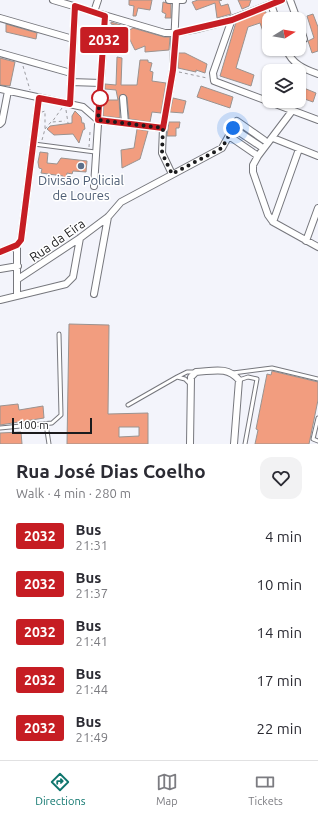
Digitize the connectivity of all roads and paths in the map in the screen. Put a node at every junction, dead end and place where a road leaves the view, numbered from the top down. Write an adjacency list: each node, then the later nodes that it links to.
1 (53, 0): 8 (street)
2 (98, 0): 9 (street)
3 (173, 0): 4 (street); 15 (street)
4 (183, 0)
5 (282, 0): 7 (street)
6 (290, 0): 11 (street)
7 (271, 4): 10 (street); 14 (street)
8 (75, 6): 9 (street); 16 (street)
9 (94, 12): 12 (street)
10 (274, 12)
11 (294, 12)
12 (105, 16): 15 (street); 25 (street)
13 (0, 18): 16 (street)
14 (232, 20): 15 (street); 23 (street)
15 (176, 33): 20 (street)
16 (72, 39): 21 (street)
17 (0, 53): 19 (street)
18 (290, 56): 22 (street)
19 (24, 60): 21 (street); 28 (path)
20 (173, 70): 23 (path); 43 (street)
21 (71, 73): 24 (street)
22 (318, 74)
23 (213, 77): 34 (street)
24 (71, 82): 25 (street); 32 (street)
25 (100, 83): 35 (street)
26 (0, 89): 27 (street)
27 (8, 91): 28 (street); 41 (street)
28 (30, 96): 29 (street)
29 (39, 98): 32 (street); 49 (street)
30 (124, 98): 40 (street)
31 (57, 105): 32 (path)
32 (67, 105): 35 (street); 38 (path); 39 (path)
33 (42, 107): 45 (path)
34 (292, 111): 36 (street); 47 (street)
35 (98, 120): 40 (street); 52 (street)
36 (318, 120)
37 (65, 121): 38 (path)
38 (52, 122): 45 (path)
39 (68, 123)
40 (125, 123): 43 (street)
41 (0, 124)
42 (94, 128): 52 (path)
43 (163, 128): 55 (street)
44 (233, 128): 46 (street, Rua da Eira); 48 (street, Rua da Eira); 50 (street)
45 (45, 129): 49 (path)
46 (229, 136): 53 (street); 55 (street, Rua da Eira)
47 (273, 138): 51 (street); 53 (street)
48 (264, 140)
49 (36, 143): 52 (lane); 62 (street)
50 (260, 146)
51 (299, 149): 54 (street); 59 (street)
52 (94, 152): 56 (street)
53 (258, 156): 59 (street)
54 (318, 156)
55 (172, 174): 58 (street, Rua da Eira)
56 (94, 186)
57 (317, 212): 61 (street)
58 (108, 217): 60 (street, Rua da Eira); 68 (street)
59 (273, 222): 61 (street)
60 (80, 238): 67 (street, Rua da Eira); 69 (street)
61 (306, 241): 63 (street)
62 (17, 245): 64 (street); 65 (street)
63 (318, 248)
64 (0, 252)
65 (18, 266): 66 (street); 67 (street)
66 (0, 269)
67 (18, 279): 69 (street)
68 (94, 294)
69 (17, 296): 70 (street)
70 (0, 300)
71 (59, 334): 80 (lane)
72 (196, 372): 73 (street); 74 (lane); 77 (street)
73 (233, 373): 75 (lane); 76 (street)
74 (177, 377): 77 (lane); 78 (lane)
75 (318, 379)
76 (239, 380): 85 (street); 86 (lane)
77 (190, 386): 84 (street)
78 (128, 405)
79 (318, 418): 82 (lane)
80 (46, 424): 81 (lane); 83 (lane)
81 (0, 428)
82 (318, 441)
83 (49, 444)
84 (190, 444)
85 (234, 444)
86 (245, 444)

